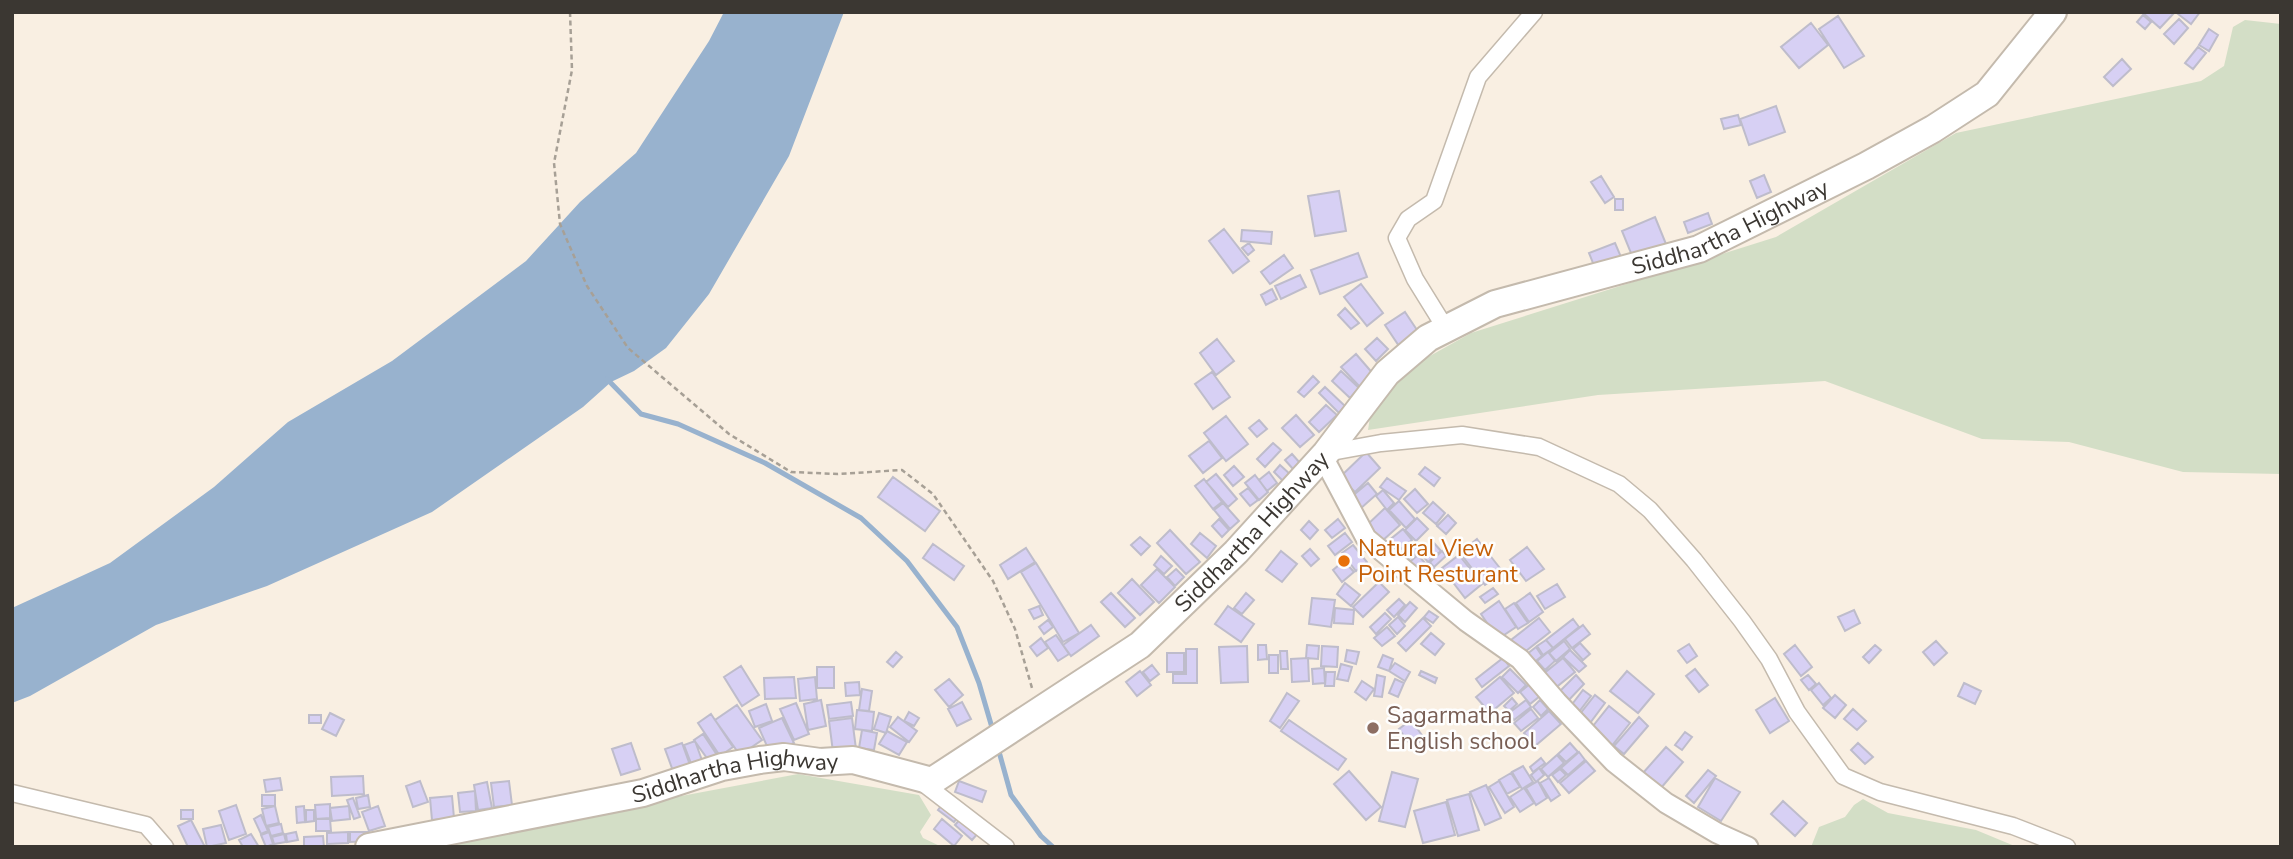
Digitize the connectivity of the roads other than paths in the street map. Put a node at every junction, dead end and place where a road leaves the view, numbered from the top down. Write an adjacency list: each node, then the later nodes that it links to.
1 (1534, 12): 3 (street)
2 (2053, 12): 3 (highway, Siddhartha Highway)
3 (1446, 329): 4 (highway, Siddhartha Highway)
4 (1325, 455): 5 (highway, Siddhartha Highway); 10 (street); 11 (street)
5 (923, 779): 8 (highway, Siddhartha Highway); 9 (street)
6 (12, 793): 7 (street)
7 (165, 847)
8 (369, 847)
9 (1006, 847)
10 (1748, 847)
11 (2067, 847)

